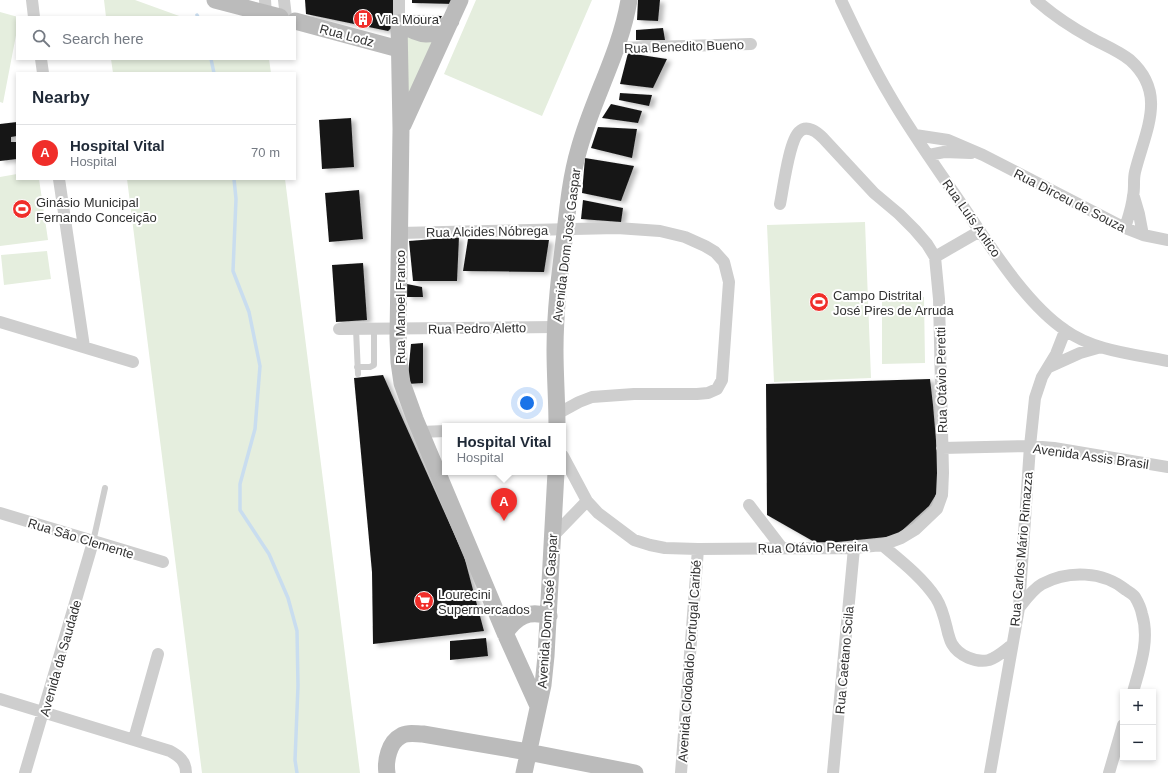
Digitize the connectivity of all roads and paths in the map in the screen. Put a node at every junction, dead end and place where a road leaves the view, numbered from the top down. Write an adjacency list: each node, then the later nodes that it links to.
1 (32, 0): 10 (street)
2 (215, 0): 9 (street)
3 (284, 0): 11 (street)
4 (399, 0): 14 (street, Rua Manoel Franco)
5 (460, 0): 13 (street)
6 (629, 0): 16 (street, Avenida Dom José Gaspar)
7 (840, 0): 21 (street, Rua Luís Antico)
8 (1036, 0): 25 (street)
9 (271, 10)
10 (34, 16)
11 (286, 16)
12 (296, 21): 17 (street, Rua Lodz)
13 (451, 21): 14 (street); 20 (street)
14 (399, 23): 17 (street, Rua Manoel Franco)
15 (751, 44): 16 (street, Rua Benedito Bueno)
16 (617, 48): 28 (street, Avenida Dom José Gaspar)
17 (399, 49): 20 (street, Rua Manoel Franco)
18 (41, 60): 19 (street)
19 (43, 72)
20 (401, 129): 30 (street, Rua Manoel Franco)
21 (915, 135): 22 (street, Rua Dirceu de Souza); 23 (street, Rua Luís Antico)
22 (974, 153): 23 (street, Rua Dirceu de Souza); 27 (street, Rua Dirceu de Souza)
23 (929, 155): 29 (street, Rua Luís Antico)
24 (59, 180): 41 (street)
25 (1133, 195): 27 (street); 31 (street)
26 (780, 204): 33 (street, Rua Otávio Peretti)
27 (1125, 228): 31 (street, Rua Dirceu de Souza)
28 (565, 230): 30 (street, Rua Alcides Nóbrega); 35 (street, Avenida Dom José Gaspar); 46 (street, Rua Alcides Nóbrega)
29 (980, 231): 33 (street); 40 (street, Rua Luís Antico)
30 (399, 232): 39 (street, Rua Manoel Franco)
31 (1143, 235): 32 (street, Rua Dirceu de Souza)
32 (1168, 240)
33 (935, 257): 50 (street, Rua Otávio Peretti)
34 (0, 322): 41 (street)
35 (556, 327): 39 (street, Rua Pedro Aletto); 46 (street, Avenida Dom José Gaspar)
36 (339, 329): 37 (street, Rua Pedro Aletto)
37 (356, 329): 38 (street, Rua Pedro Aletto); 38 (lane)
38 (374, 329): 39 (street, Rua Pedro Aletto)
39 (398, 329): 48 (street, Rua Manoel Franco)
40 (1066, 331): 42 (street, Rua Luís Antico); 45 (street, Rua Carlos Mário Rimazza)
41 (84, 347): 44 (street)
42 (1101, 347): 43 (street, Rua Luís Antico); 45 (street)
43 (1168, 361)
44 (133, 362)
45 (1049, 367): 49 (street, Rua Carlos Mário Rimazza)
46 (557, 420)
47 (442, 431): 48 (street)
48 (421, 432): 67 (street, Rua Manoel Franco)
49 (1030, 446): 50 (street, Avenida Assis Brasil); 52 (street, Avenida Assis Brasil); 65 (street, Rua Carlos Mário Rimazza)
50 (942, 448): 60 (street, Rua Otávio Peretti)
51 (566, 462): 55 (street, Rua Otávio Pereira)
52 (1168, 467)
53 (556, 475): 58 (street, Avenida Dom José Gaspar)
54 (105, 488): 59 (lane)
55 (587, 501): 58 (street); 63 (street, Rua Otávio Pereira)
56 (749, 505): 61 (street)
57 (0, 513): 59 (street, Rua São Clemente)
58 (553, 536): 66 (street, Avenida Dom José Gaspar)
59 (93, 542): 64 (street, Rua São Clemente); 75 (street, Avenida da Saudade)
60 (882, 545): 62 (street, Rua Otávio Pereira); 68 (street, Rua Otávio Pereira)
61 (782, 548): 62 (street, Rua Otávio Pereira); 63 (street, Rua Otávio Pereira)
62 (854, 548): 85 (street, Rua Caetano Scila)
63 (698, 549): 84 (street, Avenida Clodoaldo Portugal Caribé)
64 (163, 562)
65 (1019, 608): 68 (street, Rua Carlos Mário Rimazza); 72 (street)
66 (549, 616): 67 (street); 71 (street, Avenida Dom José Gaspar)
67 (505, 633): 70 (street, Rua Manoel Franco)
68 (1012, 645): 86 (street, Rua Carlos Mário Rimazza)
69 (158, 654): 77 (street)
70 (515, 656): 71 (street); 74 (street, Rua Manoel Franco)
71 (546, 656): 74 (street, Avenida Dom José Gaspar)
72 (1134, 689)
73 (0, 699): 75 (street)
74 (538, 706): 78 (street, Avenida Dom José Gaspar)
75 (44, 712): 77 (street); 79 (street, Avenida da Saudade)
76 (1120, 735): 87 (street)
77 (134, 740): 80 (street)
78 (528, 752): 81 (street); 82 (street, Avenida Dom José Gaspar); 83 (street)
79 (26, 773)
80 (186, 773)
81 (387, 773)
82 (524, 773)
83 (635, 773)
84 (681, 773)
85 (833, 773)
86 (990, 773)
87 (1109, 773)

